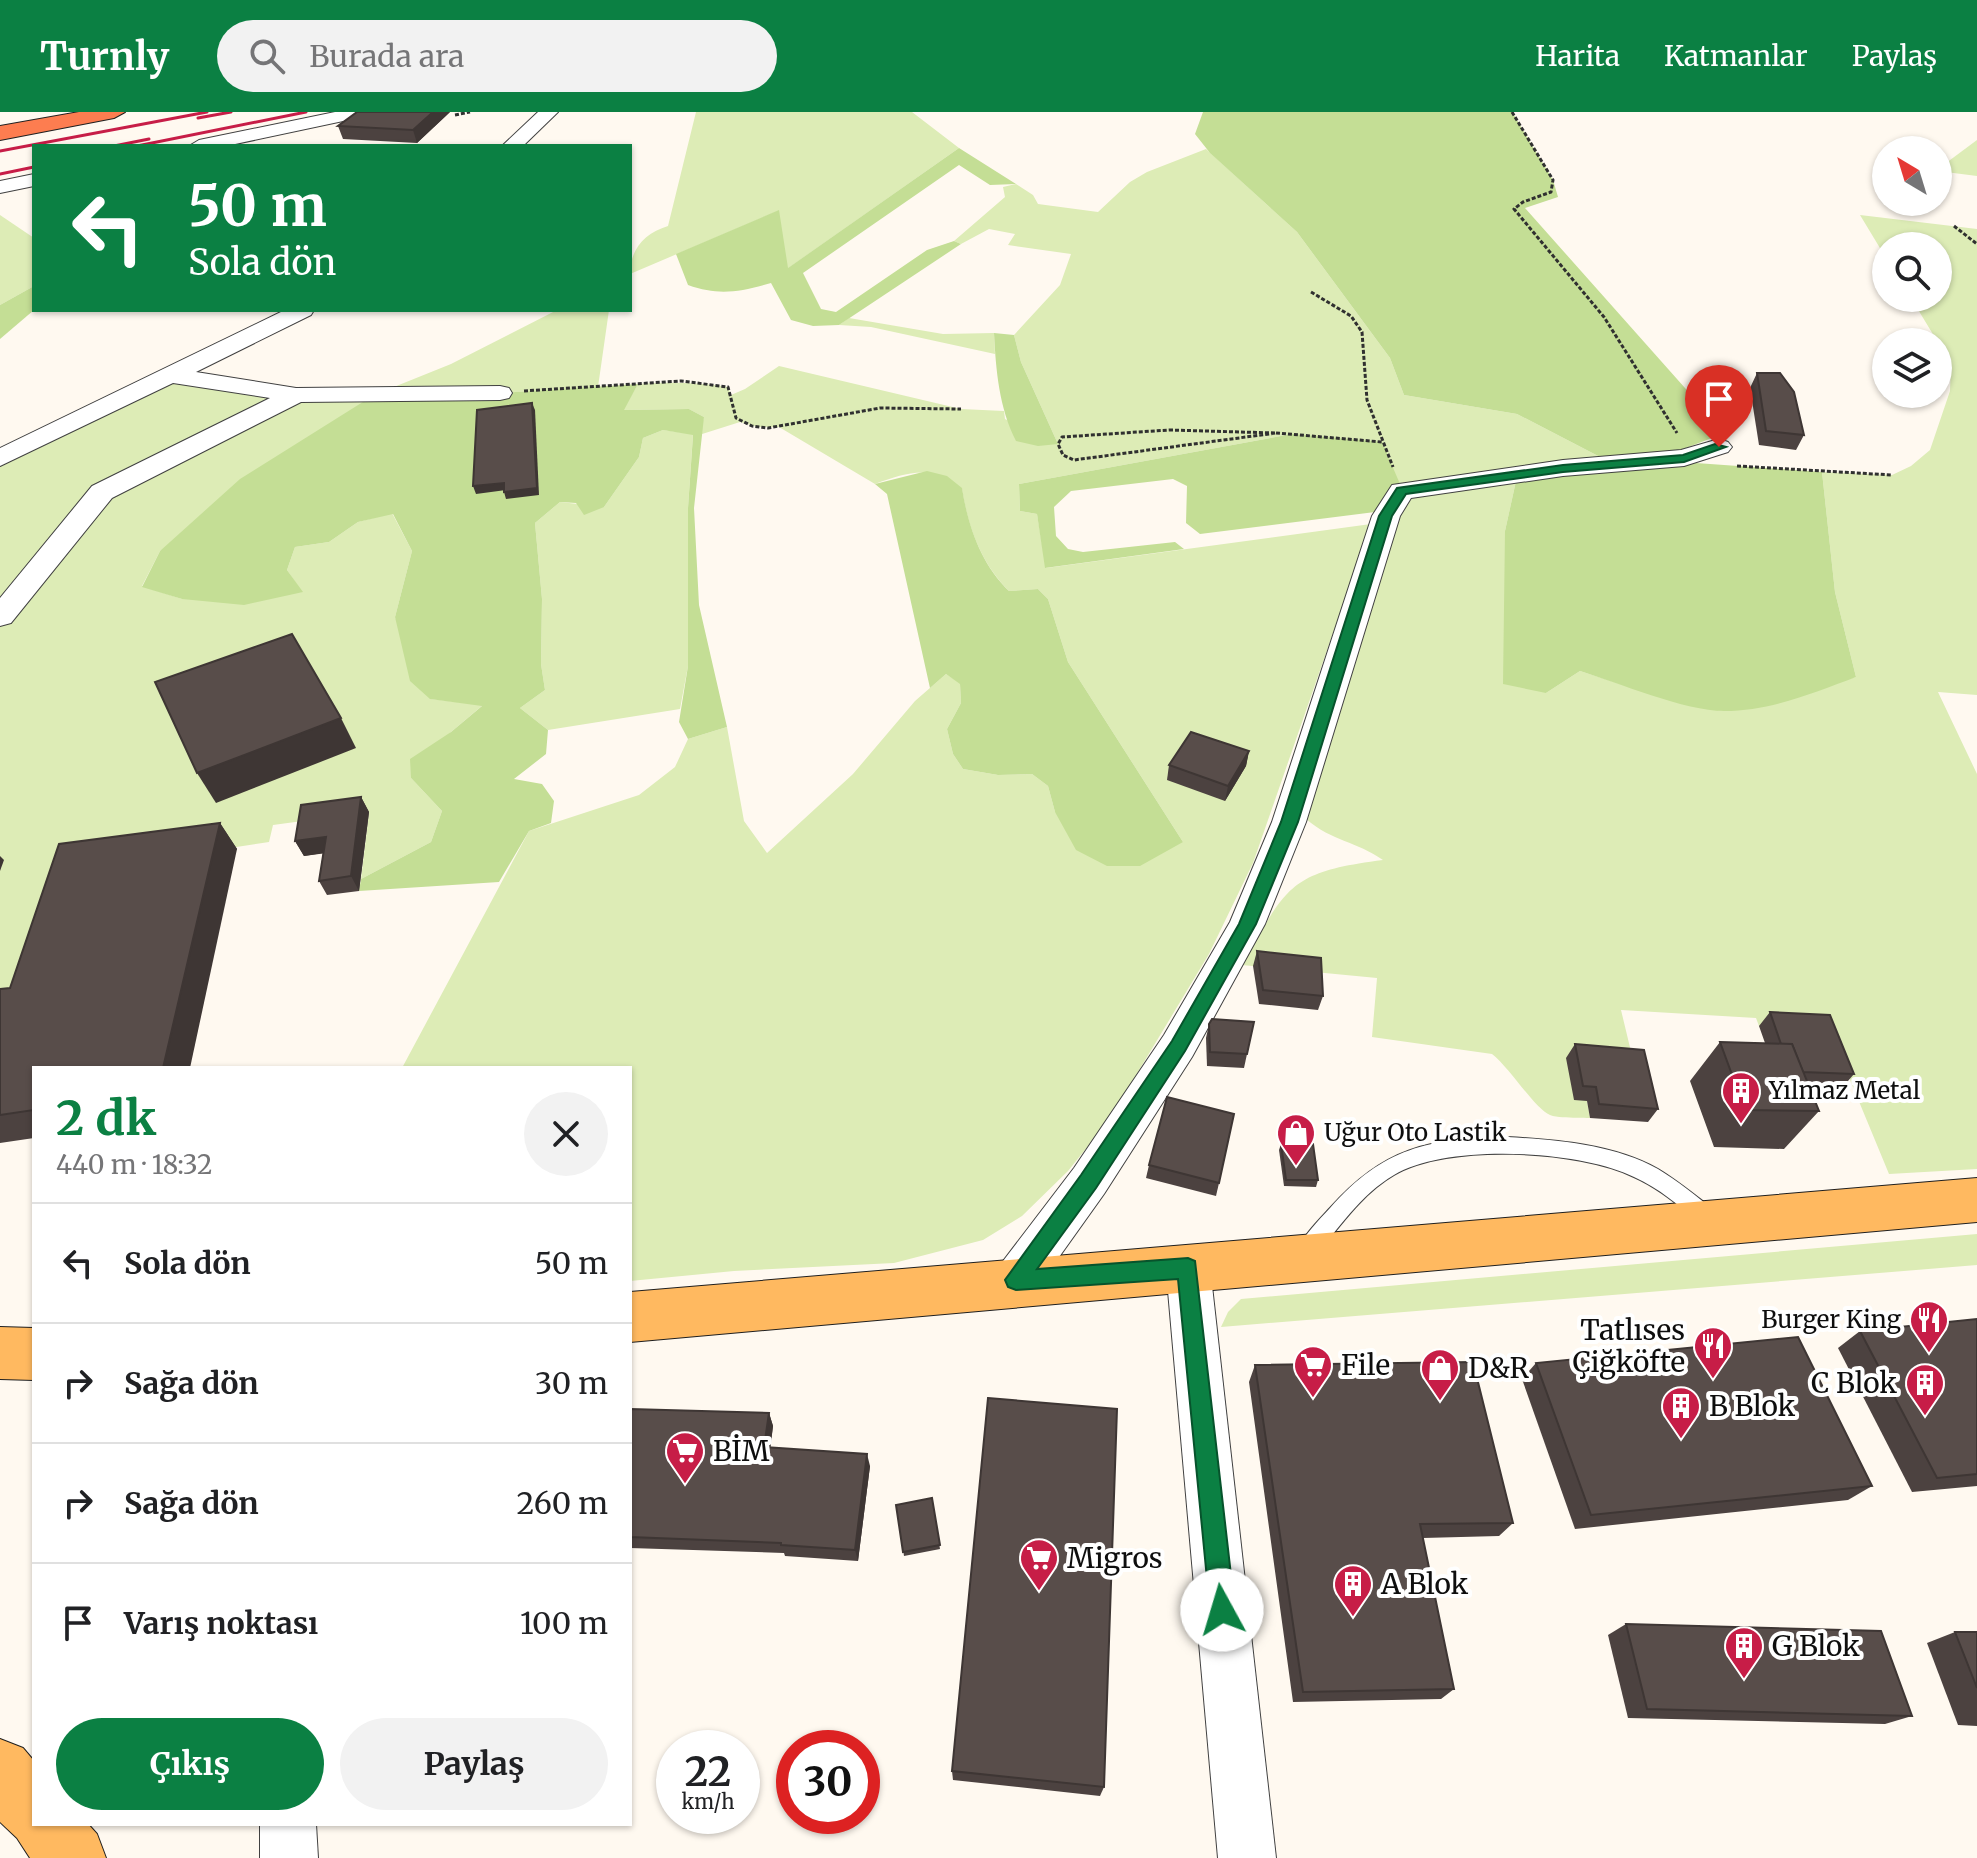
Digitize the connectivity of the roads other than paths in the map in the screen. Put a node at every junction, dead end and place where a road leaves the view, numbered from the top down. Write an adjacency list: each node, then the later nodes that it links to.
1 (45, 112): 5 (highway)
2 (114, 112): 6 (highway)
3 (362, 112): 7 (street)
4 (549, 112): 8 (street)
5 (0, 120)
6 (0, 133)
7 (209, 144)
8 (514, 144)
9 (32, 180): 10 (street)
10 (0, 187)
11 (299, 312): 12 (street)
12 (170, 375): 14 (street); 16 (street)
13 (500, 393): 14 (street)
14 (296, 395): 17 (street)
15 (1706, 451): 22 (street)
16 (0, 458)
17 (0, 617)
18 (1977, 1200): 19 (main road)
19 (1716, 1222): 20 (main road); 20 (lane)
20 (1302, 1258): 21 (main road)
21 (1188, 1268): 22 (main road); 32 (street)
22 (1016, 1280): 23 (main road)
23 (632, 1317)
24 (0, 1353): 25 (main road)
25 (32, 1354)
26 (0, 1771): 27 (main road)
27 (32, 1810)
28 (46, 1826): 30 (main road)
29 (288, 1826): 31 (street)
30 (73, 1858)
31 (289, 1858)
32 (1247, 1858)

